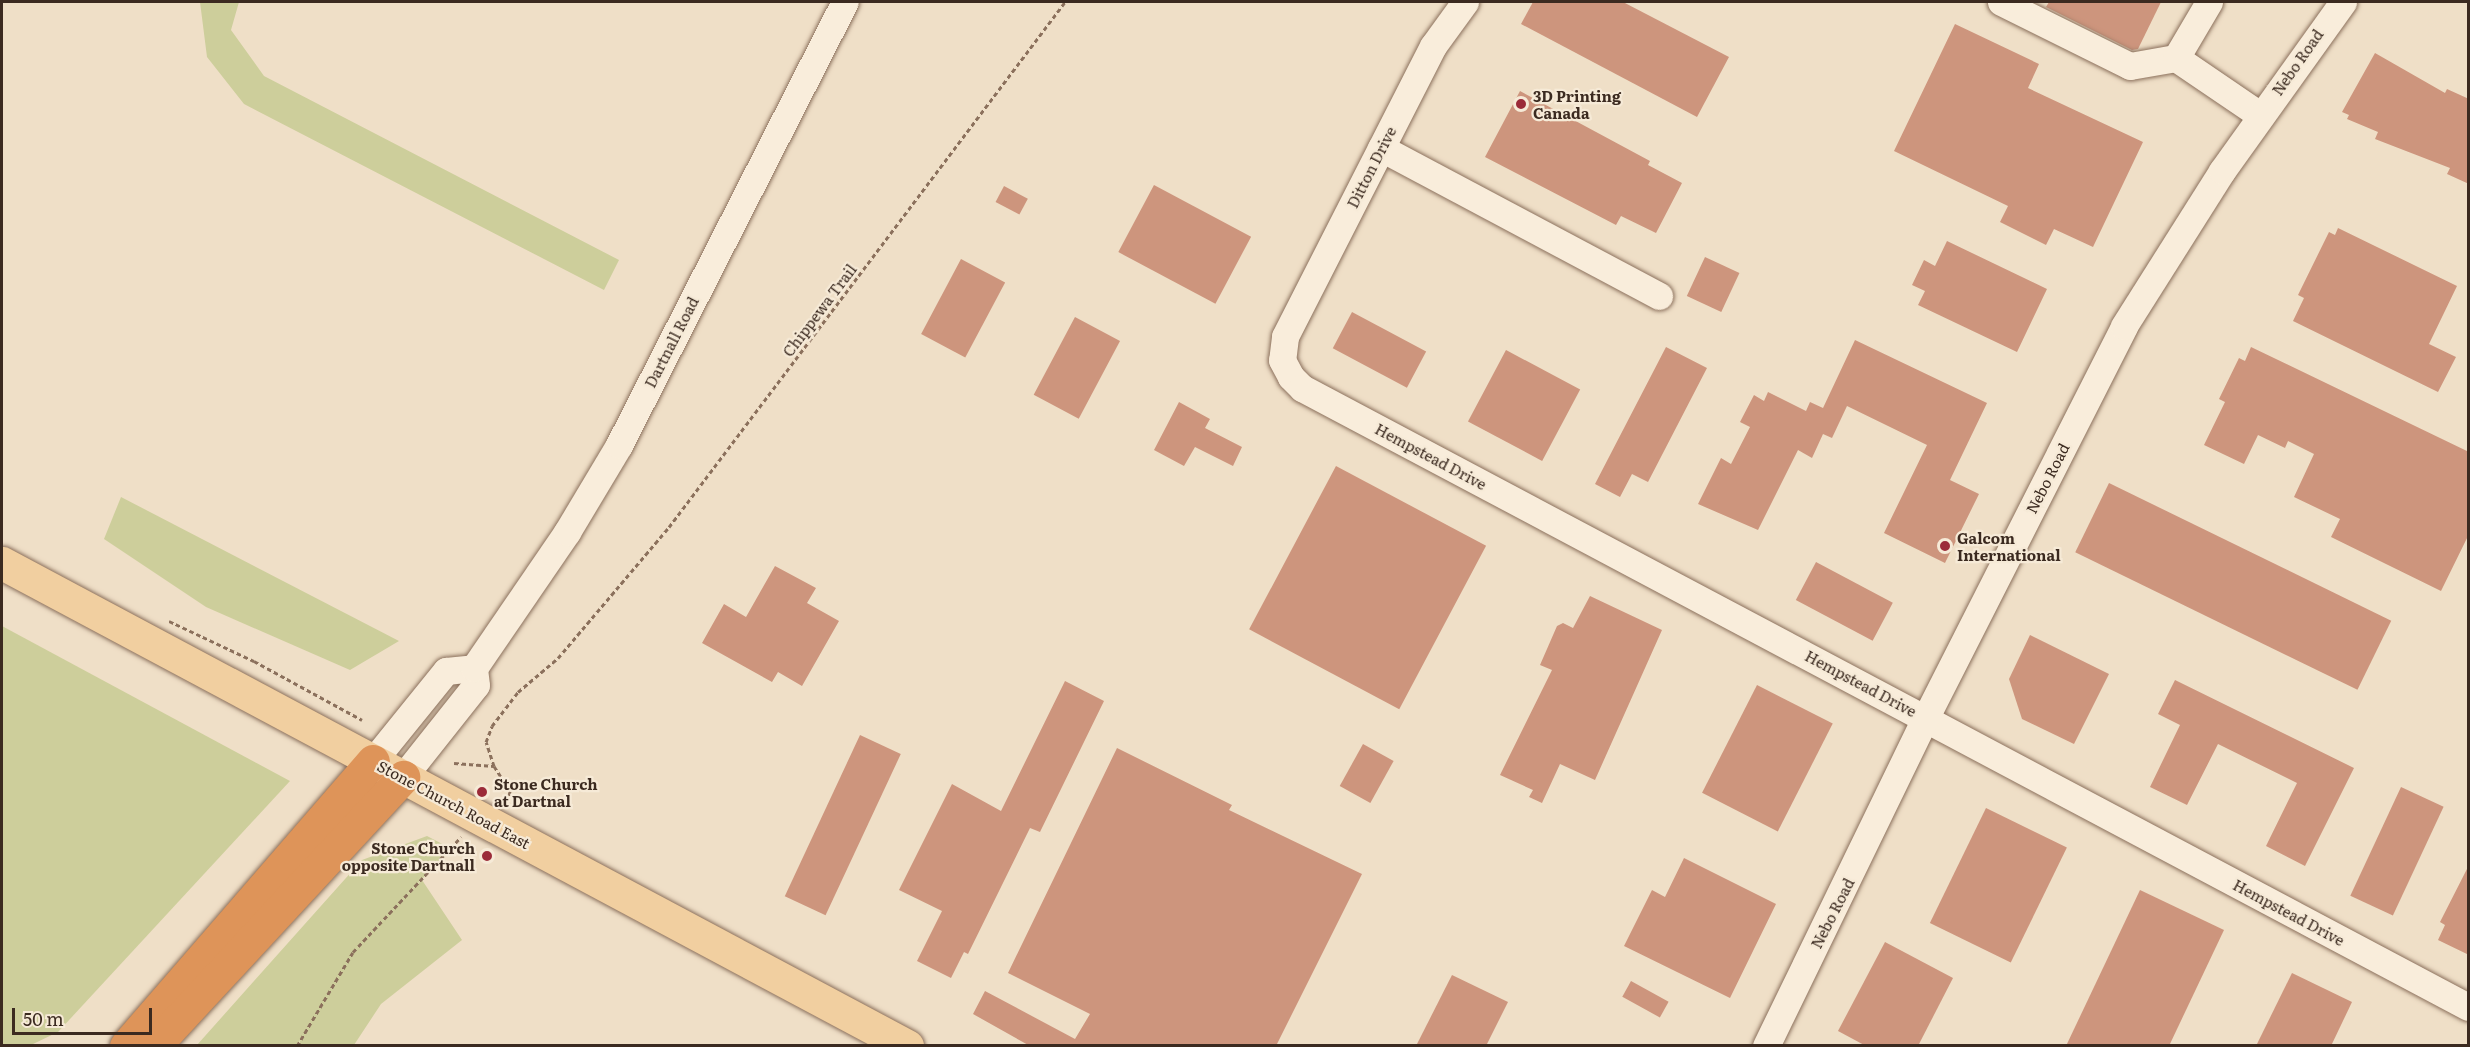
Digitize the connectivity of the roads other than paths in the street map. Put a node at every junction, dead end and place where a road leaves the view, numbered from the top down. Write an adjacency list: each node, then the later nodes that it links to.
1 (845, 2): 12 (street, Dartnall Road)
2 (1466, 2): 8 (street, Ditton Drive)
3 (2001, 2): 6 (street)
4 (2209, 2): 6 (street)
5 (2333, 4): 7 (street, Nebo Road)
6 (2176, 58): 7 (street)
7 (2260, 115): 13 (street, Nebo Road)
8 (1381, 148): 9 (street); 10 (street, Ditton Drive)
9 (1659, 296)
10 (1286, 337): 13 (street, Hempstead Drive)
11 (2, 562): 14 (main road, Stone Church Road East)
12 (474, 668): 14 (street); 15 (street, Dartnall Road)
13 (1926, 717): 16 (street, Hempstead Drive); 22 (street, Nebo Road)
14 (373, 761): 15 (main road, Stone Church Road East); 17 (highway)
15 (403, 777): 20 (highway); 21 (main road, Stone Church Road East)
16 (2469, 1007)
17 (157, 1008): 18 (highway); 19 (highway)
18 (116, 1046)
19 (126, 1046)
20 (154, 1046)
21 (907, 1046)
22 (1766, 1046)

